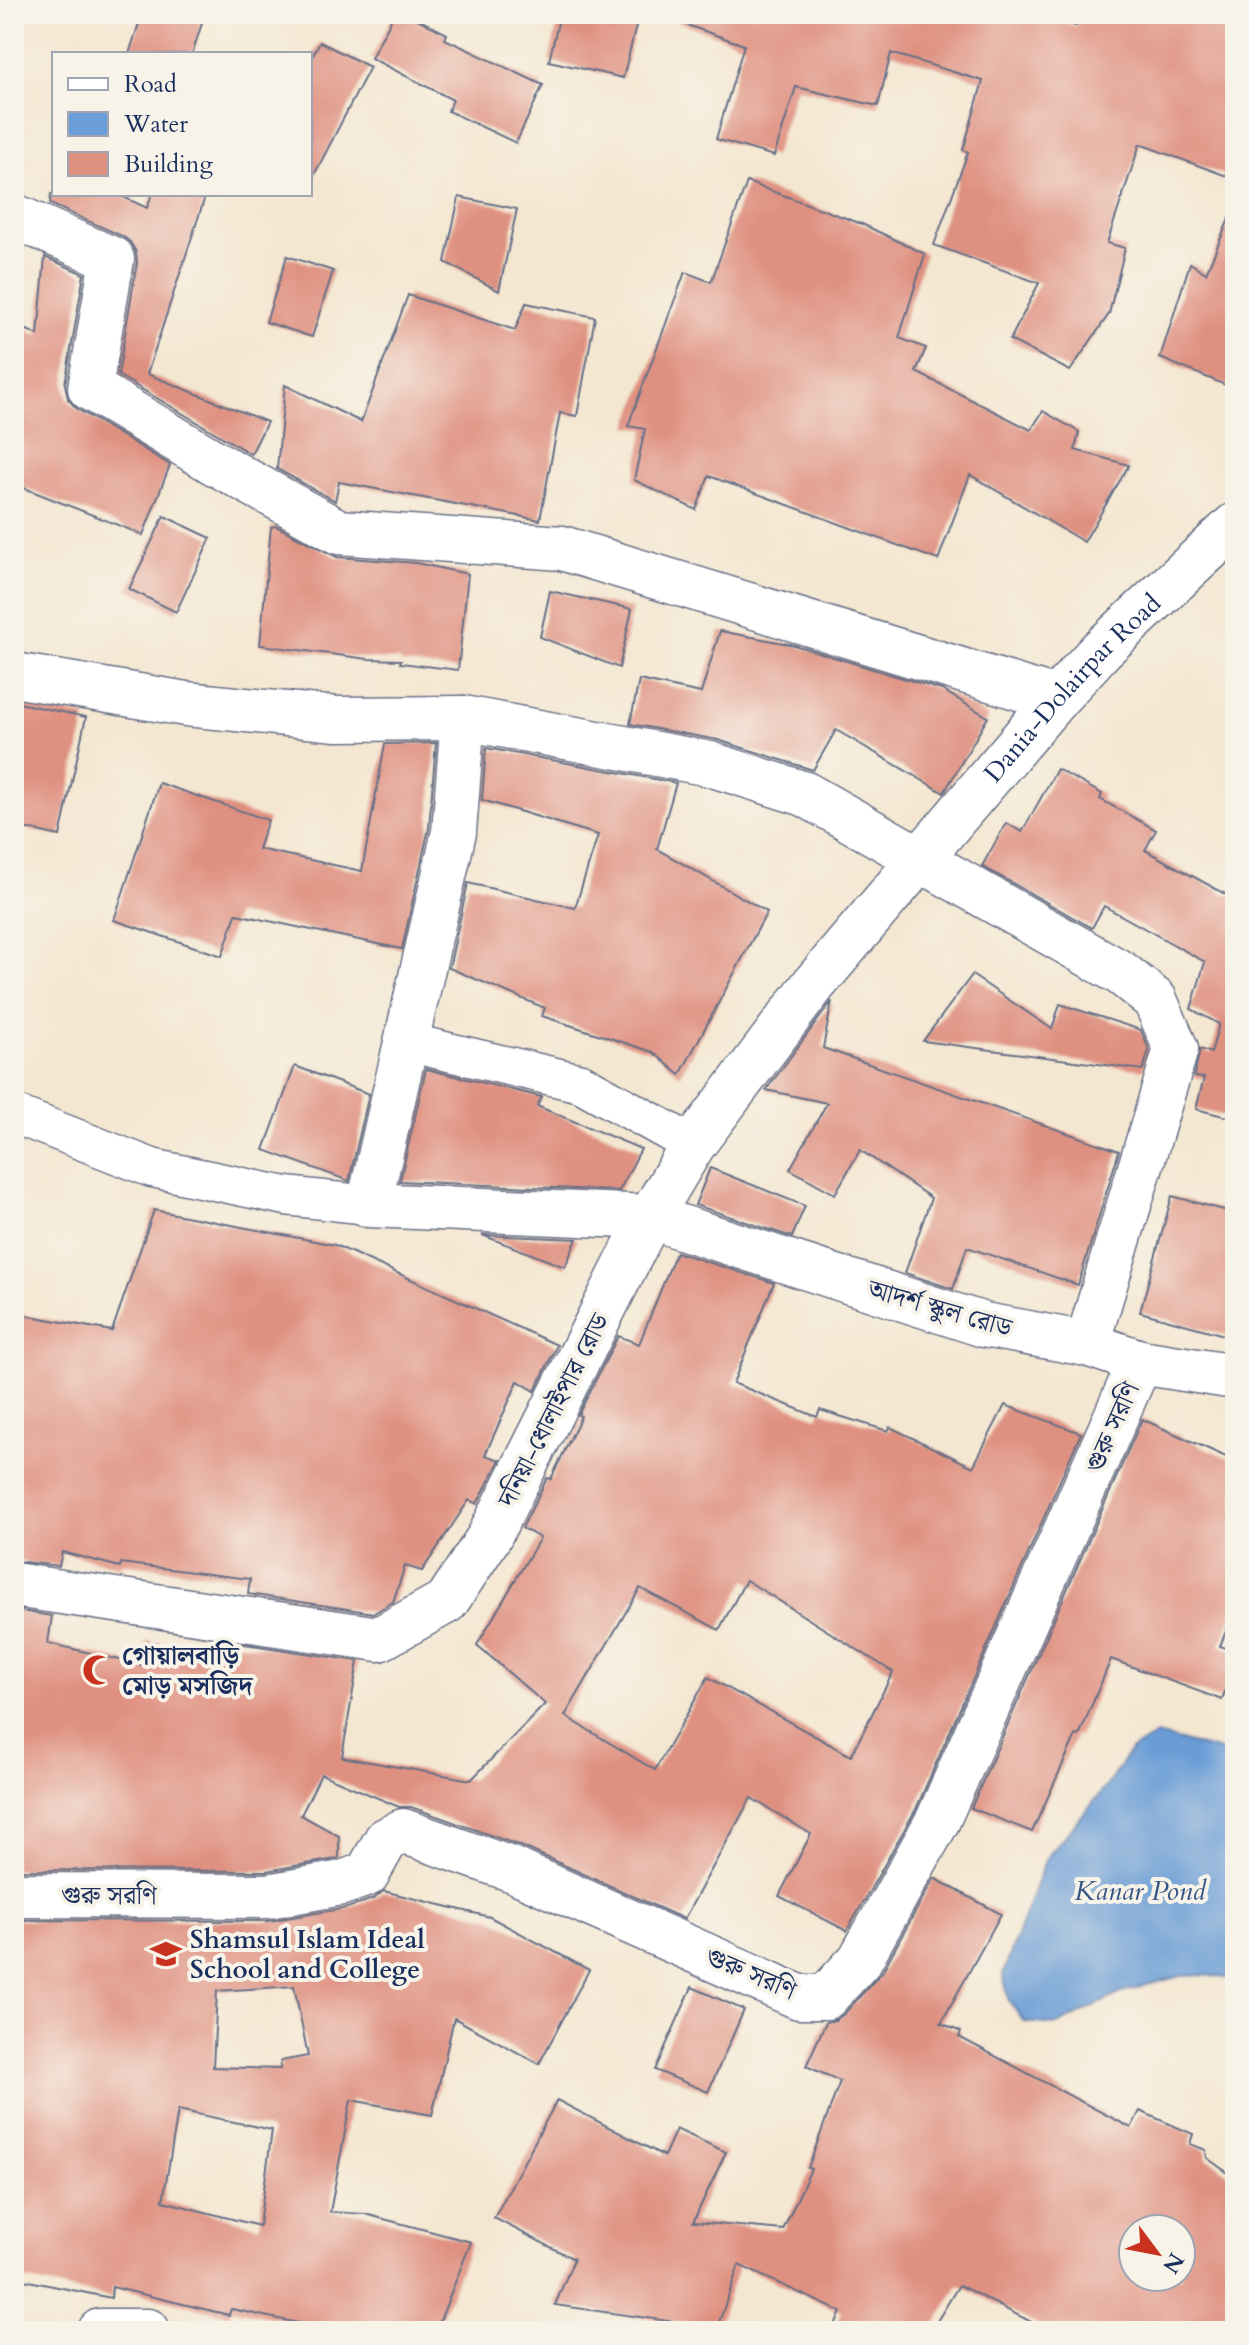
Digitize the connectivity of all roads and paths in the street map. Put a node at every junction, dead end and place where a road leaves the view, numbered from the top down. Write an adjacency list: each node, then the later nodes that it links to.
1 (14, 216): 4 (street)
2 (1235, 525): 4 (street, Dania-Dolairpar Road)
3 (14, 675): 5 (street)
4 (1056, 699): 6 (street, Dania-Dolairpar Road)
5 (463, 718): 6 (street); 7 (street)
6 (919, 858): 9 (street, দনিয়া-ধোলাইপার রোড); 12 (street)
7 (406, 1042): 9 (street); 10 (street)
8 (14, 1114): 10 (street)
9 (693, 1145): 11 (street, দনিয়া-ধোলাইপার রোড)
10 (369, 1205): 11 (street, আদর্শ স্কুল রোড)
11 (650, 1217): 12 (street, আদর্শ স্কুল রোড); 15 (street, দনিয়া-ধোলাইপার রোড)
12 (1087, 1344): 13 (street, আদর্শ স্কুল রোড)
13 (1140, 1362): 14 (street, আদর্শ স্কুল রোড); 16 (street, গুরু সরণি)
14 (1235, 1377)
15 (14, 1585)
16 (14, 1895)
17 (100, 2331): 18 (street)
18 (148, 2331)

